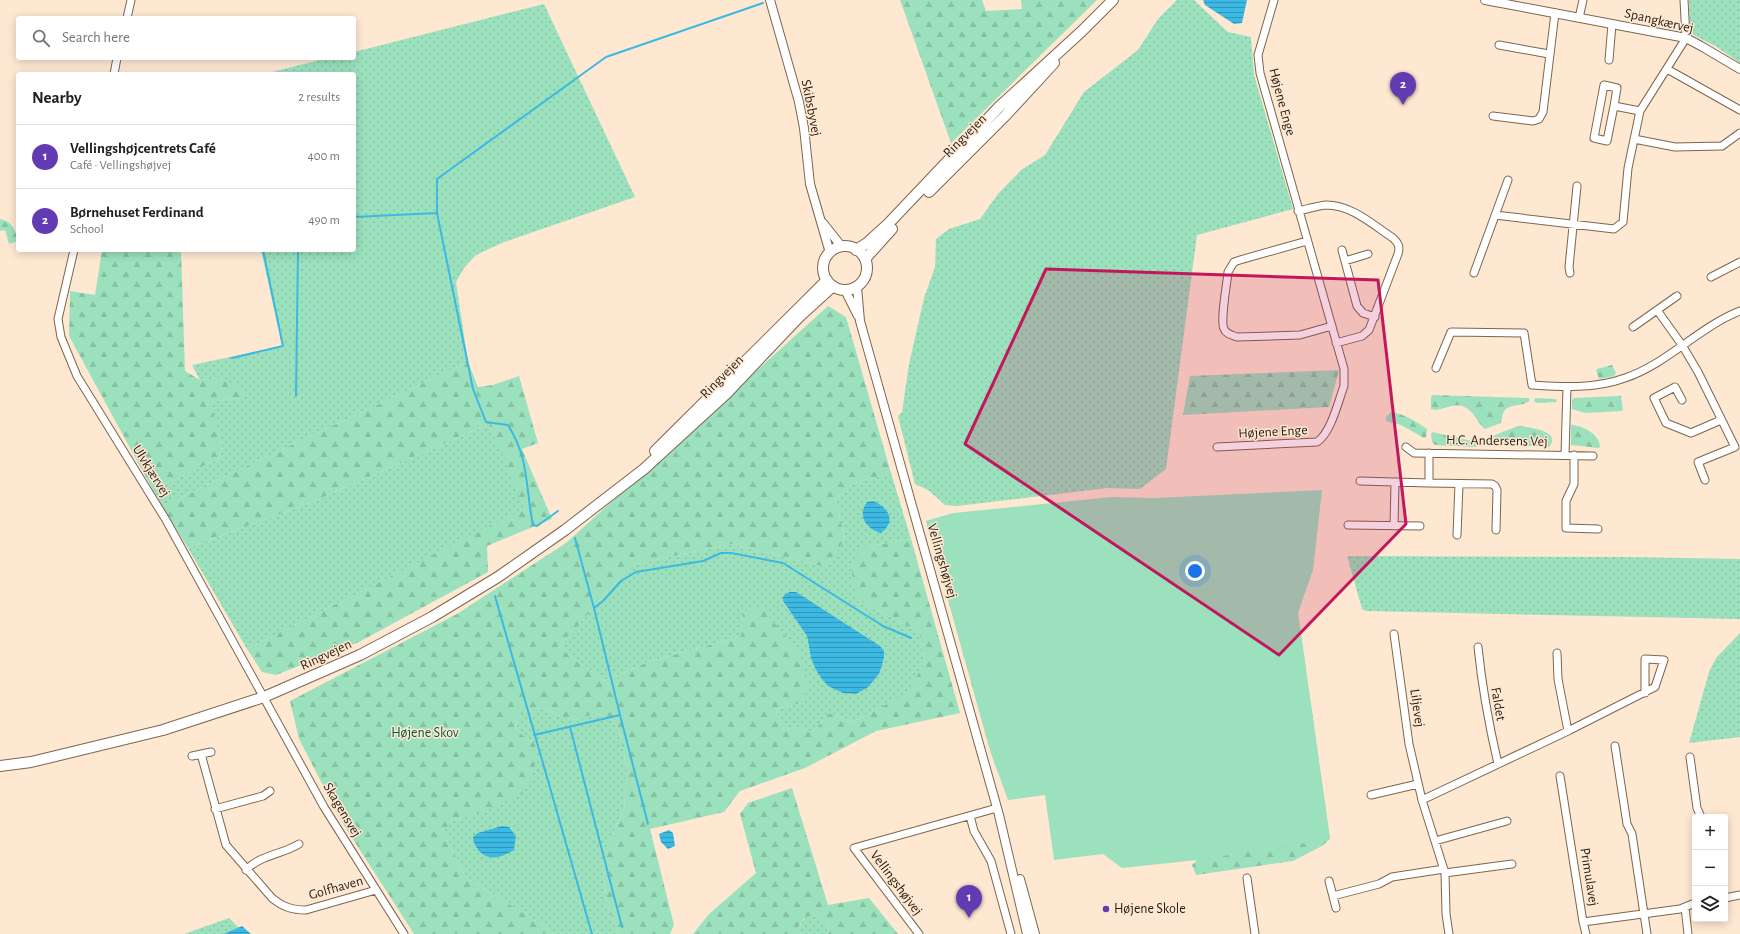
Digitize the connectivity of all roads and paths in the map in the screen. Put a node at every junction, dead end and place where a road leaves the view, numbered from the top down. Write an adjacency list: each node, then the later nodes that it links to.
1 (131, 0): 9 (street)
2 (770, 0): 31 (street, Skibsbyvej)
3 (1113, 0): 12 (main road, Ringvejen)
4 (1274, 0): 29 (street, Højene Enge)
5 (1486, 0): 8 (street, Spangkærvej)
6 (1583, 0): 10 (street)
7 (1684, 0): 13 (street)
8 (1555, 13): 10 (street, Spangkærvej); 15 (street)
9 (127, 16)
10 (1579, 18): 11 (street, Spangkærvej)
11 (1612, 24): 13 (street, Spangkærvej); 17 (street, Spangkærvej)
12 (1082, 31): 35 (main road, Ringvejen); 40 (main road, Ringvejen)
13 (1686, 38): 18 (street); 19 (street, Spangkærvej)
14 (1499, 45): 15 (street)
15 (1550, 54): 24 (street)
16 (118, 60): 20 (street)
17 (1609, 60)
18 (1667, 69): 22 (street); 23 (street)
19 (1740, 69)
20 (114, 72)
21 (1614, 106): 21 (street); 23 (street)
22 (1740, 110)
23 (1640, 111): 26 (street)
24 (1493, 116)
25 (1740, 133): 26 (street)
26 (1634, 139): 32 (street)
27 (1508, 180): 30 (street)
28 (1577, 186): 32 (street)
29 (1298, 211): 33 (street, Højene Enge); 52 (street)
30 (1495, 215): 32 (street); 43 (street)
31 (822, 221): 34 (street, Skibsbyvej); 38 (street, Skibsbyvej)
32 (1573, 224): 44 (street)
33 (1307, 242): 54 (street, Højene Enge); 54 (street)
34 (842, 247): 35 (main road); 38 (main road)
35 (856, 250): 40 (main road)
36 (1342, 250): 41 (street)
37 (74, 252): 83 (street, Ulvkjærvej)
38 (830, 253): 46 (main road)
39 (1368, 254): 41 (street)
40 (865, 259): 47 (main road)
41 (1345, 260): 52 (street)
42 (1740, 262): 45 (street)
43 (1474, 273)
44 (1570, 273)
45 (1711, 277)
46 (830, 283): 48 (main road); 83 (main road, Ringvejen)
47 (857, 287): 48 (main road); 53 (street, Vellingshøjvej)
48 (845, 290): 53 (street, Vellingshøjvej)
49 (1677, 296): 50 (street)
50 (1657, 310): 55 (street); 57 (street)
51 (1740, 311): 57 (street)
52 (1375, 317): 56 (street)
53 (860, 320): 97 (street, Vellingshøjvej)
54 (1332, 326): 56 (street, Højene Enge)
55 (1633, 327)
56 (1336, 343): 62 (street, Højene Enge)
57 (1682, 346): 59 (street); 61 (street)
58 (1436, 368): 59 (street)
59 (1567, 387): 65 (street, H.C. Andersens Vej)
60 (1682, 400): 61 (street)
61 (1721, 420): 68 (street)
62 (1217, 447)
63 (1406, 447): 64 (street, H.C. Andersens Vej)
64 (1429, 453): 65 (street, H.C. Andersens Vej); 71 (street, H.C. Andersens Vej)
65 (1565, 455): 66 (street, H.C. Andersens Vej)
66 (1574, 455): 67 (street, H.C. Andersens Vej); 76 (street)
67 (1593, 456)
68 (1705, 480)
69 (1360, 481): 70 (street)
70 (1395, 482): 71 (street); 74 (street)
71 (1429, 483): 72 (street)
72 (1459, 484): 77 (street); 78 (street)
73 (1348, 525): 74 (street)
74 (1394, 526): 75 (street)
75 (1420, 526)
76 (1598, 529)
77 (1496, 530)
78 (1457, 535)
79 (1394, 634): 93 (street, Liljevej)
80 (1478, 647): 90 (street, Faldet)
81 (1557, 653): 84 (street)
82 (1645, 692): 82 (street); 84 (street)
83 (264, 697): 91 (main road, Ringvejen); 110 (street, Skagensvej)
84 (1568, 731): 90 (street)
85 (1615, 746): 117 (street)
86 (211, 752): 87 (street)
87 (201, 754): 88 (street); 98 (street, Golfhaven)
88 (192, 756)
89 (1690, 757): 99 (street)
90 (1498, 764): 96 (street)
91 (0, 766)
92 (1560, 776): 118 (street, Primulavej)
93 (1418, 784): 95 (street); 96 (street, Liljevej)
94 (270, 791): 98 (street)
95 (1371, 795)
96 (1422, 800): 103 (street, Liljevej)
97 (997, 808): 100 (street, Vellingshøjvej); 102 (street, Vellingshøjvej)
98 (215, 810): 106 (street, Golfhaven)
99 (1700, 814)
100 (970, 816): 120 (street, Vellingshøjvej); 121 (street)
101 (1507, 821): 103 (street)
102 (1005, 836): 122 (street, Vellingshøjvej); 123 (street, Vellingshøjvej)
103 (1435, 841): 107 (street, Liljevej)
104 (299, 844): 106 (street)
105 (1512, 864): 107 (street)
106 (246, 870): 110 (street, Golfhaven)
107 (1445, 871): 112 (street); 125 (street, Liljevej)
108 (1247, 878): 124 (street)
109 (1329, 881): 112 (street)
110 (376, 890): 119 (street, Skagensvej)
111 (1740, 895): 113 (street)
112 (1332, 896): 116 (street)
113 (1728, 897)
114 (1692, 904): 115 (street, Primulavej)
115 (1684, 907): 117 (street, Primulavej); 128 (street)
116 (1336, 908)
117 (1644, 914): 118 (street, Primulavej); 127 (street)
118 (1583, 922): 126 (street)
119 (404, 934)
120 (919, 934)
121 (1011, 934)
122 (1027, 934)
123 (1035, 934)
124 (1255, 934)
125 (1450, 934)
126 (1586, 934)
127 (1647, 934)
128 (1688, 934)

